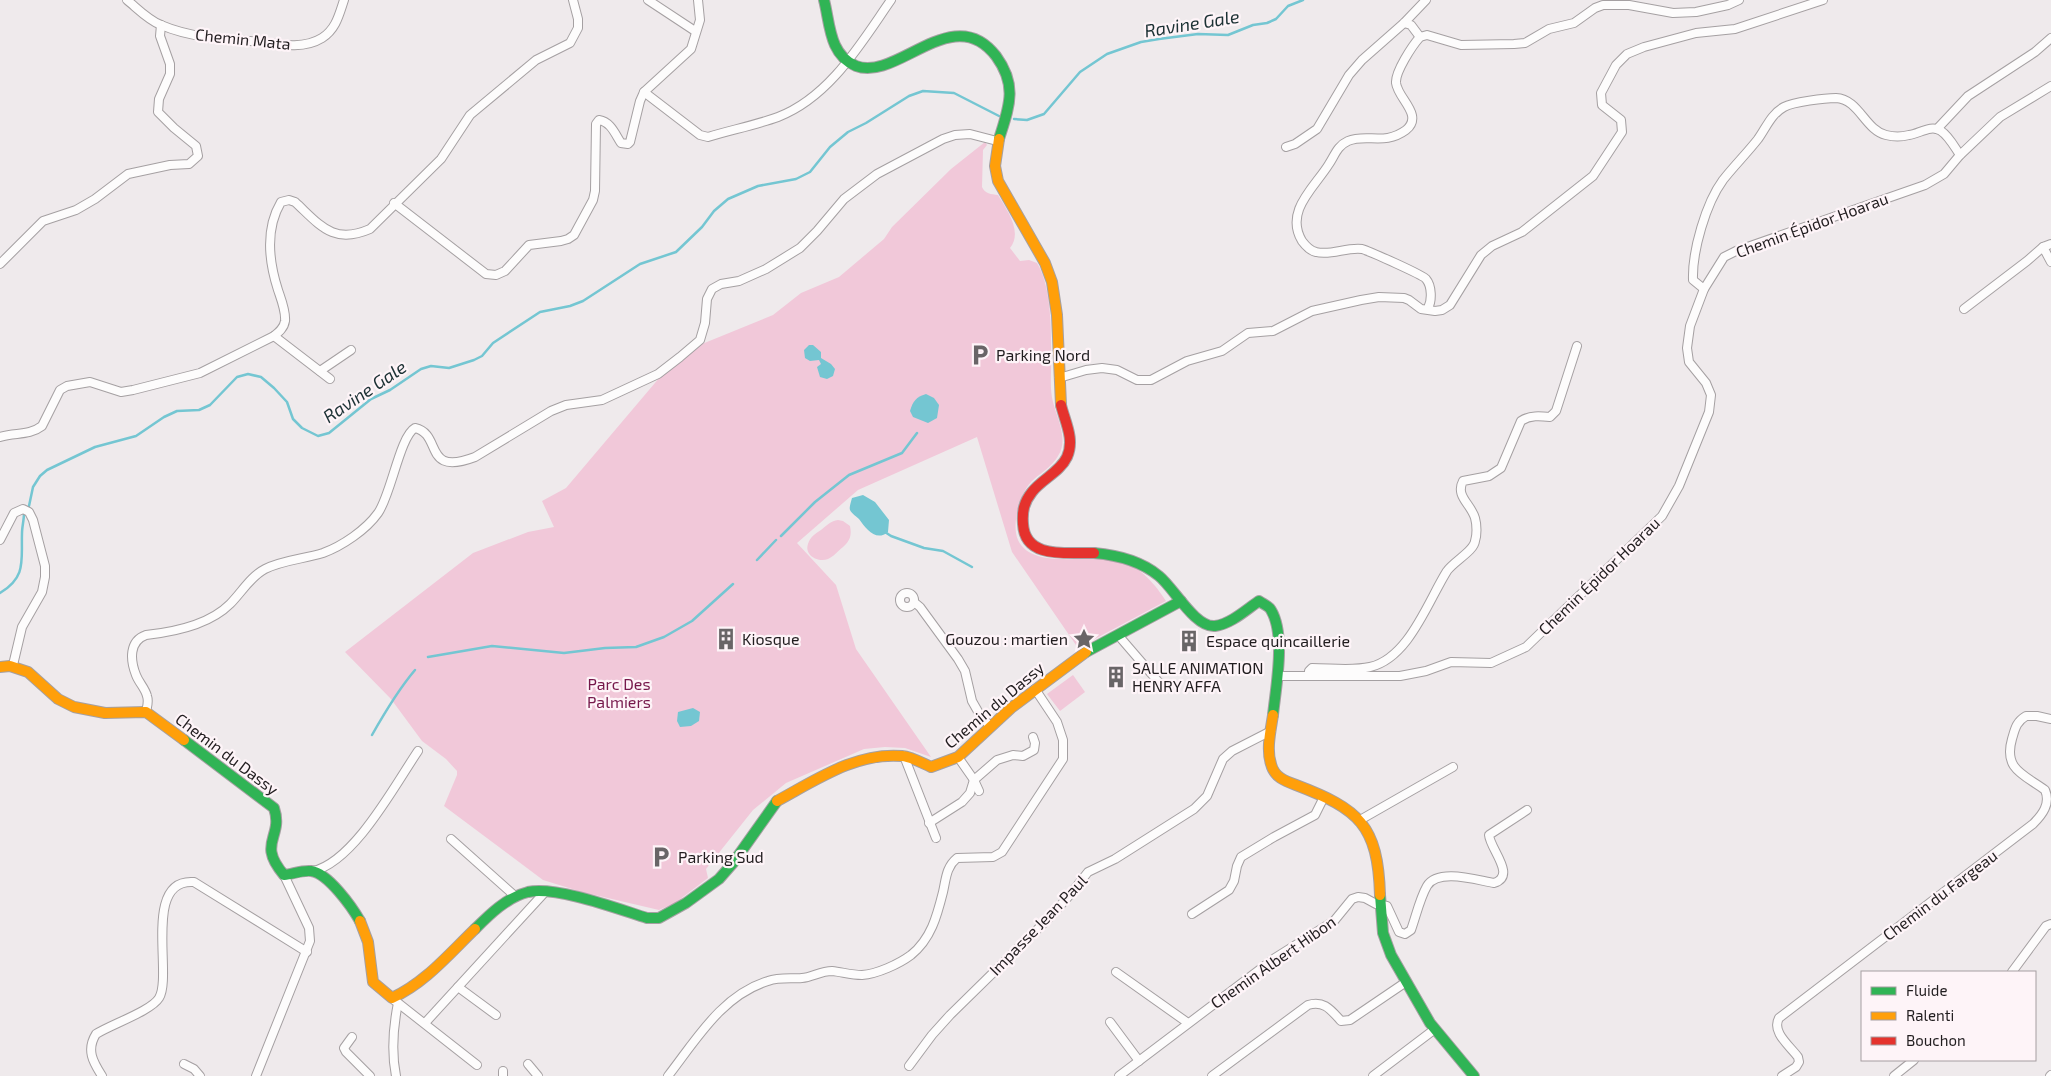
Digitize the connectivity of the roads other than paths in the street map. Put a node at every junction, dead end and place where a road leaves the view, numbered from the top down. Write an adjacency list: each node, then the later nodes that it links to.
1 (127, 0): 12 (street, Chemin Mata)
2 (344, 0): 12 (street, Chemin Mata)
3 (573, 0): 24 (street)
4 (648, 0): 13 (street)
5 (698, 0): 13 (street)
6 (824, 0): 16 (main road)
7 (891, 0): 16 (street)
8 (1426, 0): 11 (street)
9 (1739, 0): 14 (street)
10 (1823, 0): 30 (street)
11 (1404, 24): 14 (street); 22 (street)
12 (161, 25): 28 (street)
13 (695, 31): 18 (street)
14 (1420, 37): 30 (street)
15 (2051, 38): 20 (street)
16 (849, 61): 18 (street); 21 (main road)
17 (2048, 87): 19 (street); 23 (street, Chemin Épidor Hoarau)
18 (644, 92): 24 (street)
19 (2051, 96)
20 (1937, 129): 23 (street); 29 (street)
21 (997, 141): 36 (main road); 49 (street)
22 (1286, 147)
23 (1960, 155): 29 (street, Chemin Épidor Hoarau)
24 (394, 203): 32 (street)
25 (2051, 244): 26 (street)
26 (2043, 247): 27 (street); 31 (street)
27 (2051, 262)
28 (0, 264)
29 (1704, 289): 45 (street, Chemin Épidor Hoarau)
30 (1428, 308): 36 (street)
31 (1964, 309)
32 (274, 336): 35 (street); 38 (street)
33 (1577, 346): 45 (street)
34 (350, 350): 35 (street)
35 (320, 371): 37 (street)
36 (1058, 378): 40 (main road)
37 (330, 379)
38 (0, 437)
39 (0, 540): 43 (street)
40 (1181, 601): 42 (main road, Chemin du Dassy); 46 (main road)
41 (914, 602): 51 (street)
42 (1118, 635): 47 (street); 48 (main road, Chemin du Dassy)
43 (13, 665): 44 (main road); 49 (main road)
44 (0, 667)
45 (1309, 675): 46 (street, Chemin Épidor Hoarau)
46 (1277, 676): 52 (main road)
47 (1162, 686)
48 (1035, 689): 51 (main road, Chemin du Dassy); 97 (street)
49 (146, 712): 67 (main road, Chemin du Dassy)
50 (2051, 719): 102 (street, Chemin du Fargeau)
51 (990, 726): 56 (main road, Chemin du Dassy)
52 (1271, 731): 60 (main road); 90 (street, Impasse Jean Paul)
53 (1032, 737): 58 (street)
54 (418, 751): 66 (street)
55 (904, 756): 56 (main road, Chemin du Dassy); 63 (street); 68 (main road, Chemin du Dassy)
56 (958, 757): 58 (street)
57 (1453, 767): 62 (street)
58 (974, 780): 59 (street); 63 (street)
59 (980, 791)
60 (1324, 797): 62 (main road); 71 (street)
61 (1527, 810): 70 (street)
62 (1360, 820): 70 (main road)
63 (929, 823): 64 (street)
64 (936, 838)
65 (451, 839): 69 (street)
66 (313, 871): 67 (main road); 78 (main road)
67 (284, 875): 73 (street)
68 (545, 892): 69 (main road, Chemin du Dassy); 77 (street)
69 (516, 897): 78 (main road, Chemin du Dassy)
70 (1380, 904): 76 (main road); 82 (street, Chemin Albert Hibon)
71 (1192, 914)
72 (2051, 924): 74 (street)
73 (307, 952): 91 (street); 93 (street)
74 (2013, 971)
75 (1116, 972): 82 (street)
76 (1406, 982): 83 (main road); 99 (street)
77 (458, 987): 79 (street); 81 (street)
78 (395, 1001): 81 (street); 95 (street)
79 (496, 1015)
80 (1110, 1022): 85 (street)
81 (425, 1023): 88 (street)
82 (1188, 1023): 85 (street, Chemin Albert Hibon)
83 (1435, 1029): 100 (street); 101 (main road)
84 (352, 1037): 94 (street)
85 (1139, 1061): 98 (street, Chemin Albert Hibon)
86 (1913, 1061): 103 (street)
87 (184, 1064): 92 (street)
88 (477, 1064)
89 (528, 1064): 96 (street)
90 (909, 1066)
91 (102, 1076)
92 (200, 1076)
93 (256, 1076)
94 (370, 1076)
95 (396, 1076)
96 (538, 1076)
97 (668, 1076)
98 (1118, 1076)
99 (1212, 1076)
100 (1373, 1076)
101 (1474, 1076)
102 (1782, 1076)
103 (1894, 1076)

